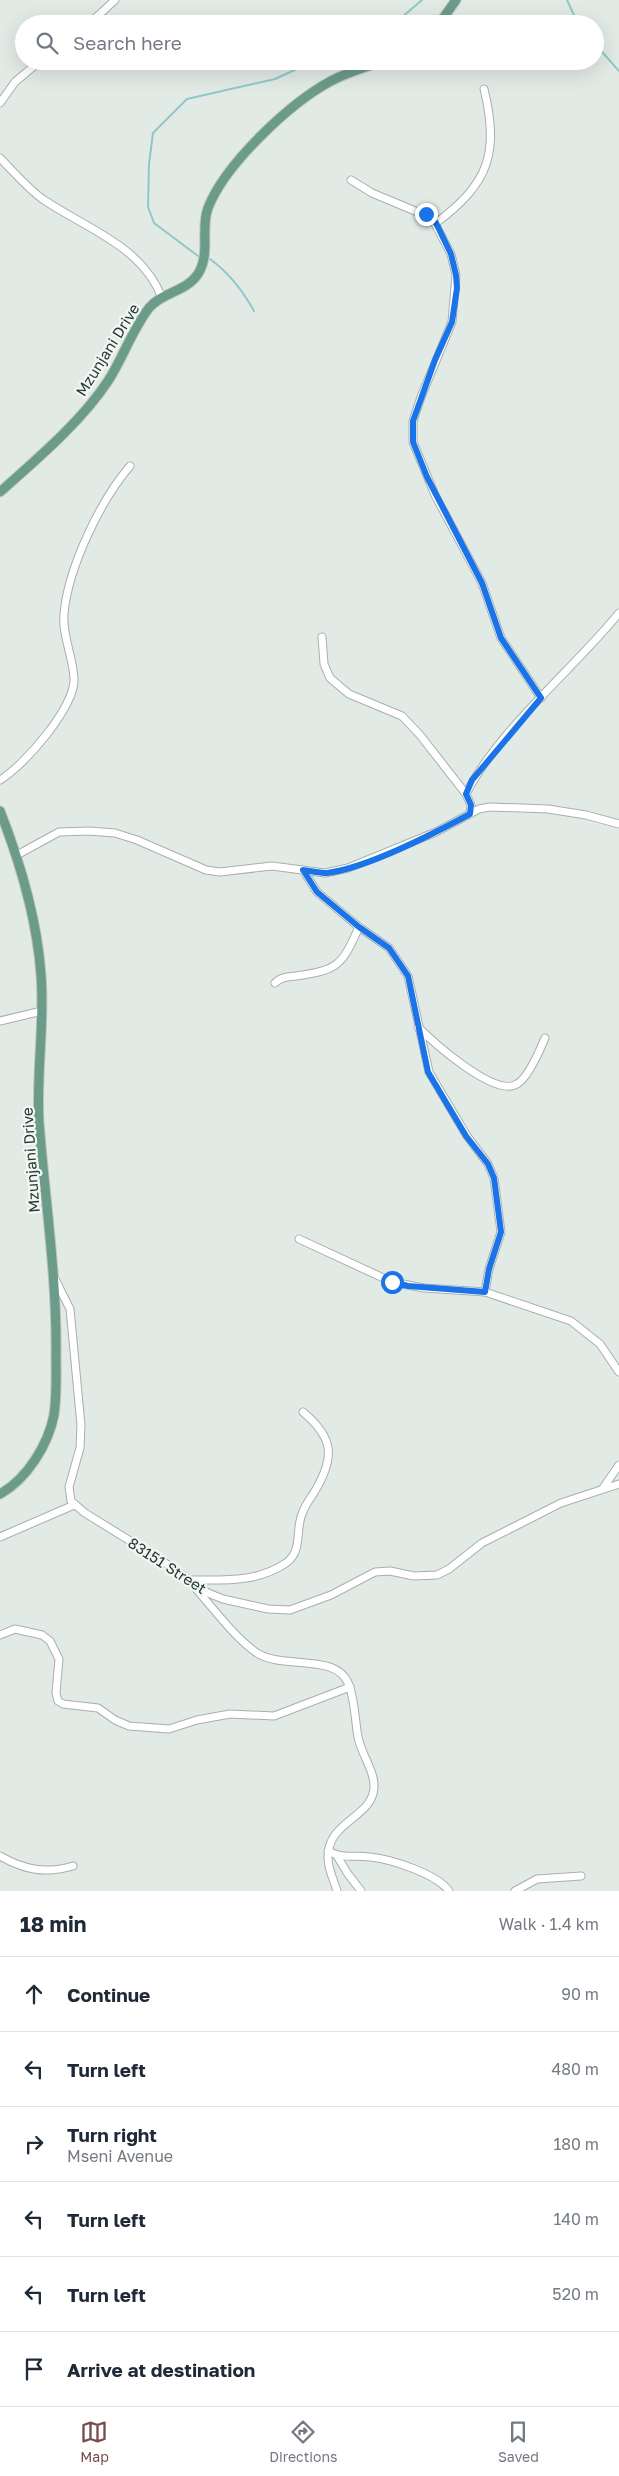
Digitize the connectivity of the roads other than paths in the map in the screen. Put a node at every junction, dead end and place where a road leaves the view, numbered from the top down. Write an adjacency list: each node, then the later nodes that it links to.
1 (115, 0): 3 (street)
2 (456, 0): 4 (main road)
3 (98, 15)
4 (445, 15)
5 (29, 70): 8 (street)
6 (360, 70): 12 (main road, Mzunjani Drive)
7 (484, 90): 11 (street)
8 (0, 103)
9 (0, 158): 12 (street)
10 (351, 180): 11 (street)
11 (436, 223): 17 (street)
12 (162, 298): 14 (main road, Mzunjani Drive)
13 (130, 466): 18 (street)
14 (0, 492)
15 (619, 613): 17 (street)
16 (322, 637): 19 (street)
17 (541, 698): 19 (street)
18 (0, 780)
19 (466, 794): 21 (street)
20 (0, 810): 23 (main road, Mzunjani Drive)
21 (470, 814): 22 (street); 24 (street)
22 (619, 824)
23 (17, 855): 24 (street); 27 (main road, Mzunjani Drive)
24 (303, 870): 25 (street)
25 (359, 927): 26 (street); 29 (street)
26 (275, 983)
27 (42, 1011): 28 (street); 32 (main road, Mzunjani Drive)
28 (0, 1021)
29 (417, 1026): 30 (street); 33 (street)
30 (545, 1038)
31 (299, 1239): 33 (street)
32 (55, 1279): 39 (main road, Mzunjani Drive); 40 (street)
33 (485, 1292): 34 (street)
34 (619, 1372)
35 (303, 1412): 42 (street)
36 (619, 1465): 38 (street)
37 (619, 1484): 38 (street, 83151 Street)
38 (603, 1488): 42 (street, 83151 Street)
39 (0, 1494)
40 (74, 1506): 41 (street); 42 (street, 83151 Street)
41 (0, 1537)
42 (188, 1580): 44 (street)
43 (0, 1635): 44 (street)
44 (350, 1687): 45 (street)
45 (328, 1851): 47 (street); 50 (street)
46 (0, 1856): 48 (street)
47 (338, 1856): 51 (street); 52 (street)
48 (73, 1866)
49 (581, 1876): 53 (street)
50 (337, 1891)
51 (361, 1891)
52 (449, 1891)
53 (515, 1891)

